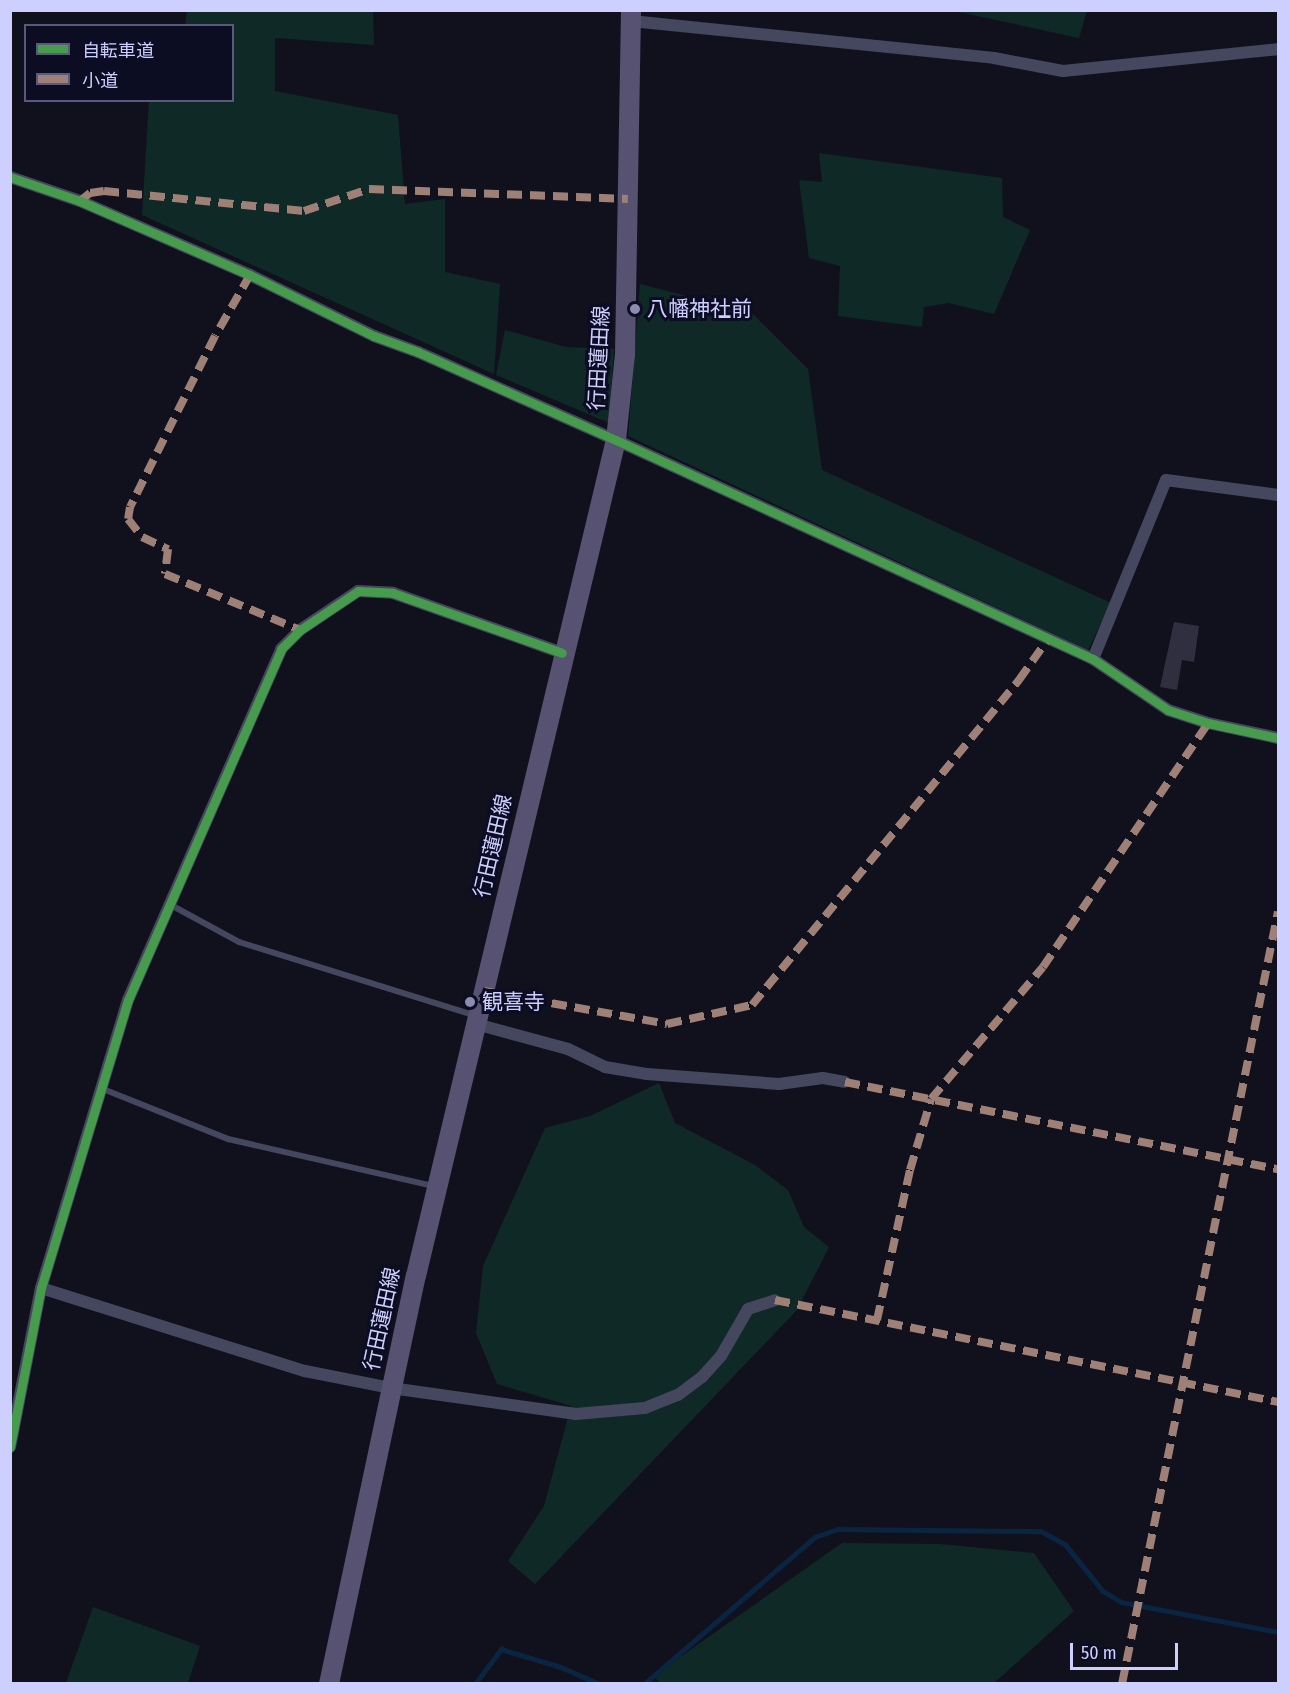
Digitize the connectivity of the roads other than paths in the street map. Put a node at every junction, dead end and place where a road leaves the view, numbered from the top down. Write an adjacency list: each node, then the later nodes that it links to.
1 (631, 16): 2 (street); 4 (main road, 行田蓮田線)
2 (1278, 49)
3 (10, 177): 4 (street)
4 (616, 440): 6 (main road, 行田蓮田線); 7 (street)
5 (1278, 495): 7 (street)
6 (562, 653): 9 (street); 10 (main road, 行田蓮田線)
7 (1093, 659): 8 (street)
8 (1278, 738)
9 (169, 904): 10 (lane); 12 (street)
10 (477, 1020): 11 (street); 13 (main road, 行田蓮田線)
11 (845, 1082)
12 (103, 1089): 13 (lane); 14 (street)
13 (437, 1186): 16 (main road, 行田蓮田線)
14 (41, 1288): 16 (street); 17 (street)
15 (775, 1300): 16 (street)
16 (391, 1388): 18 (main road, 行田蓮田線)
17 (10, 1447)
18 (329, 1683)

